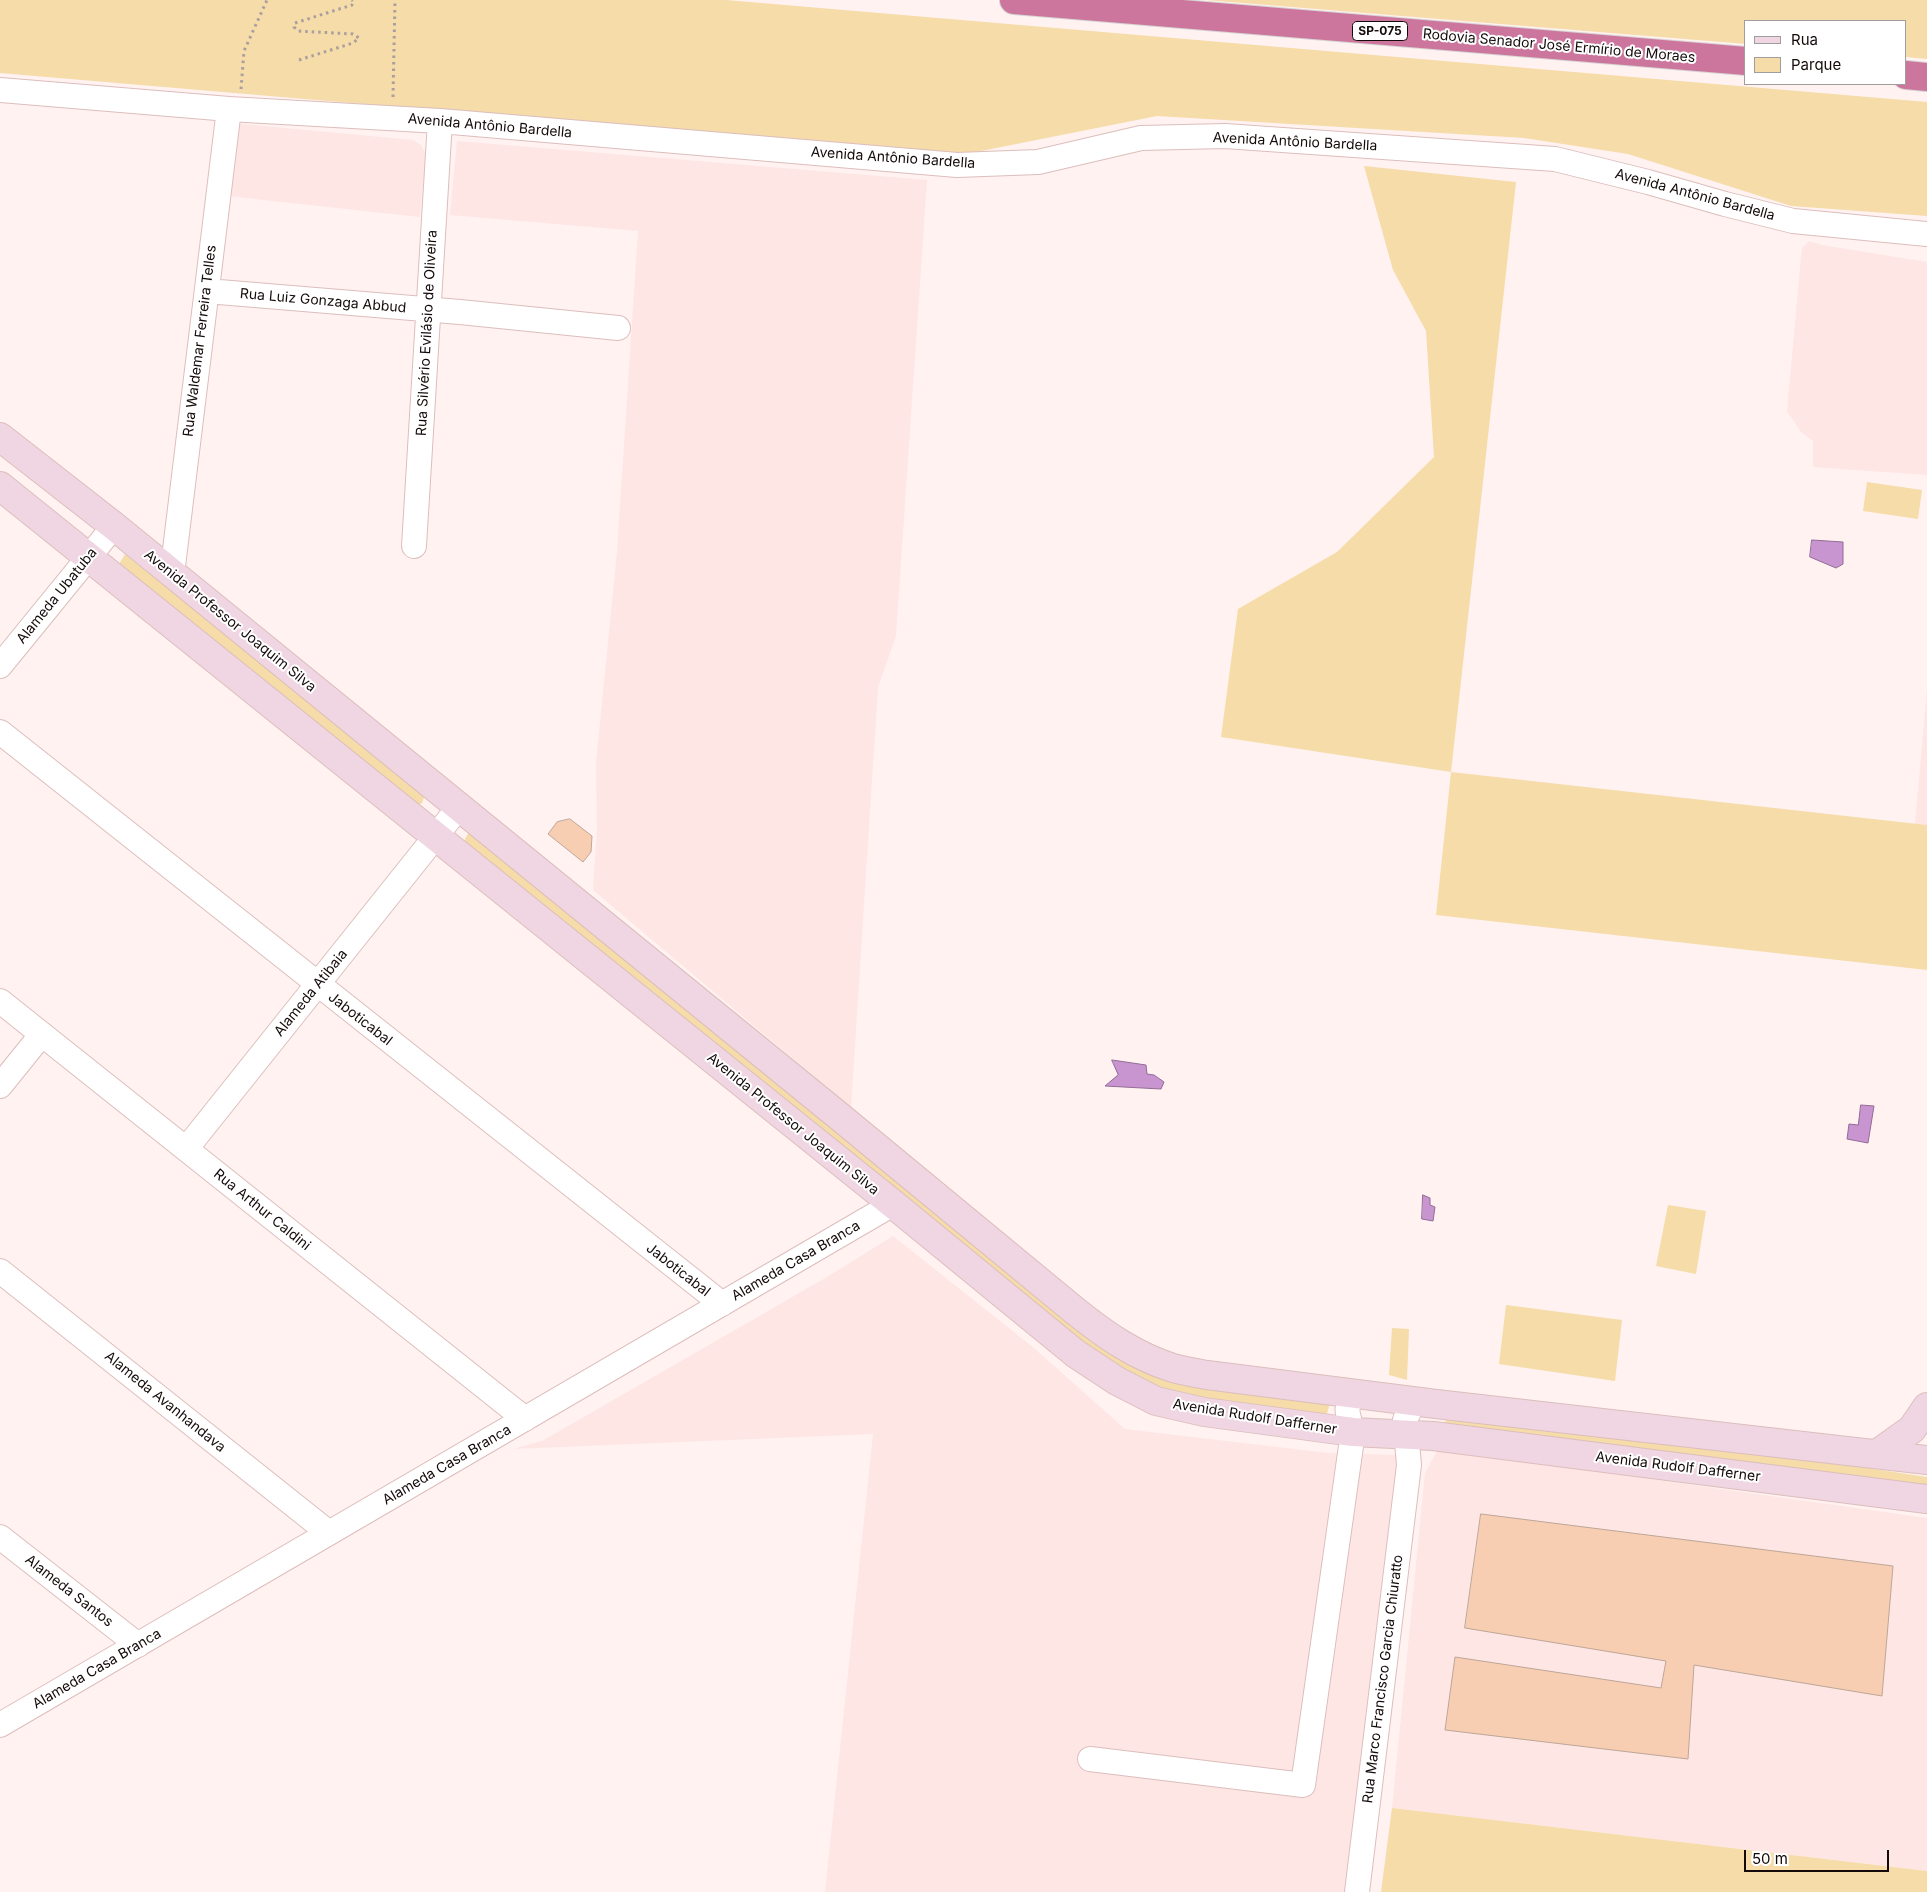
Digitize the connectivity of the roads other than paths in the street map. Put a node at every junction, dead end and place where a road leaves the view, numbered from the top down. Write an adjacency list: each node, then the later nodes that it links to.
1 (1014, 0): 2 (highway, Rodovia Senador José Ermírio de Moraes / SP-075)
2 (1744, 61)
3 (1907, 75): 4 (highway)
4 (1927, 77)
5 (0, 90): 6 (street, Avenida Antônio Bardella)
6 (229, 109): 7 (street, Avenida Antônio Bardella); 9 (street, Rua Waldemar Ferreira Telles)
7 (440, 121): 8 (street, Avenida Antônio Bardella); 10 (street, Rua Silvério Evilásio de Oliveira)
8 (1927, 234)
9 (206, 291): 10 (street, Rua Luiz Gonzaga Abbud); 17 (street, Rua Waldemar Ferreira Telles)
10 (428, 309): 11 (street, Rua Luiz Gonzaga Abbud); 15 (street, Rua Silvério Evilásio de Oliveira)
11 (618, 328)
12 (0, 436): 14 (main road, Avenida Professor Joaquim Silva)
13 (0, 486): 16 (main road, Avenida Professor Joaquim Silva)
14 (114, 526): 16 (street, Alameda Ubatuba); 17 (main road, Avenida Professor Joaquim Silva)
15 (414, 546)
16 (88, 557): 18 (street, Alameda Ubatuba); 21 (main road, Avenida Professor Joaquim Silva)
17 (172, 574): 20 (main road, Avenida Professor Joaquim Silva)
18 (0, 666)
19 (0, 732): 22 (street, Jaboticabal)
20 (459, 807): 21 (street); 30 (main road, Avenida Professor Joaquim Silva)
21 (436, 836): 22 (street, Alameda Atibaia); 27 (main road, Avenida Professor Joaquim Silva)
22 (317, 985): 26 (street, Alameda Atibaia); 29 (street, Jaboticabal)
23 (0, 1001): 24 (street, Rua Arthur Caldini)
24 (42, 1034): 25 (street); 26 (street, Rua Arthur Caldini)
25 (0, 1086)
26 (186, 1149): 34 (street, Rua Arthur Caldini)
27 (893, 1204): 29 (street, Alameda Casa Branca); 31 (main road, Avenida Professor Joaquim Silva)
28 (0, 1271): 40 (street, Alameda Avanhandava)
29 (722, 1304): 34 (street, Alameda Casa Branca)
30 (1357, 1394): 32 (main road); 35 (street, Avenida Rudolf Dafferner)
31 (1156, 1401): 35 (main road, Avenida Rudolf Dafferner)
32 (1425, 1402): 36 (street); 37 (main road)
33 (1927, 1408): 37 (main road)
34 (525, 1419): 40 (street, Alameda Casa Branca)
35 (1353, 1432): 36 (main road, Avenida Rudolf Dafferner); 44 (street)
36 (1417, 1435): 39 (main road, Avenida Rudolf Dafferner); 45 (street, Rua Marco Francisco Garcia Chiuratto)
37 (1877, 1454): 38 (main road)
38 (1927, 1460)
39 (1927, 1499)
40 (329, 1533): 42 (street, Alameda Casa Branca)
41 (0, 1537): 42 (street, Alameda Santos)
42 (138, 1644): 43 (street, Alameda Casa Branca)
43 (0, 1725)
44 (1090, 1759)
45 (1357, 1892)

